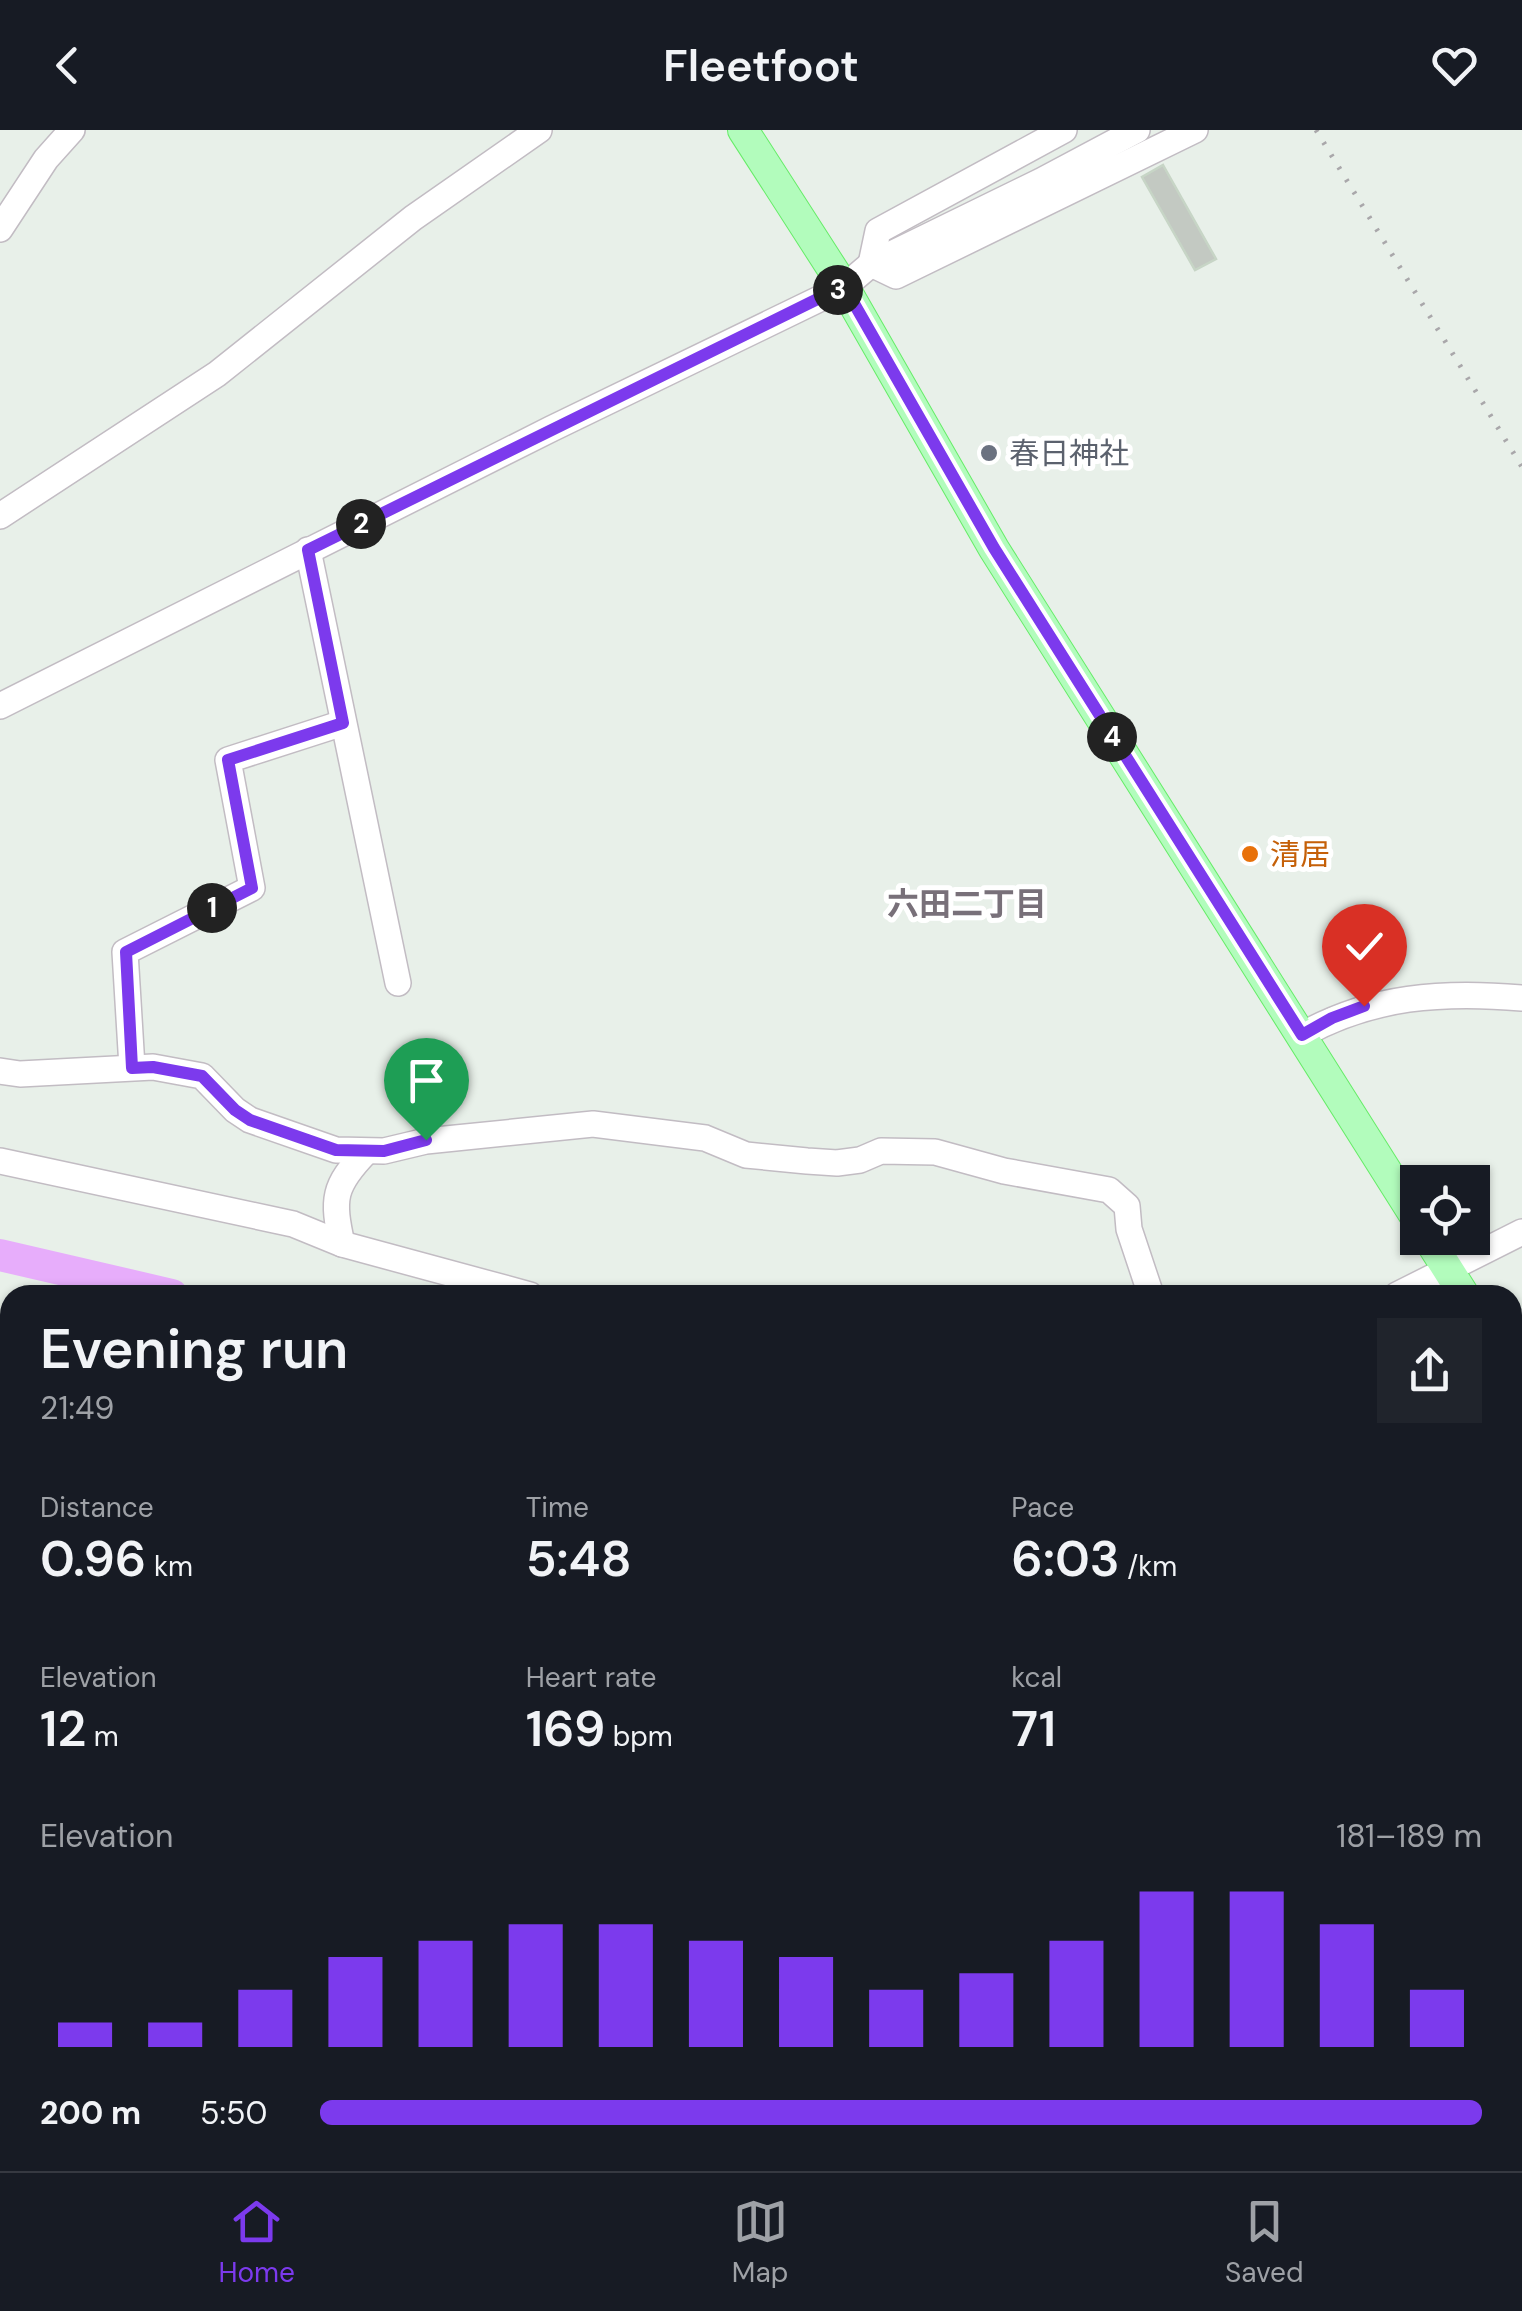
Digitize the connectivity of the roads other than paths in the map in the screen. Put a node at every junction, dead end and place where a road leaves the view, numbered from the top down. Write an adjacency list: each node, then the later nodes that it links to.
1 (72, 130): 7 (street)
2 (539, 130): 10 (street)
3 (743, 130): 9 (main road)
4 (1064, 130): 8 (street)
5 (1137, 130): 8 (street)
6 (1195, 130): 8 (street)
7 (0, 230)
8 (871, 264): 9 (street)
9 (844, 286): 11 (street); 16 (main road)
10 (0, 516)
11 (308, 550): 12 (street); 13 (street)
12 (0, 706)
13 (343, 723): 14 (street); 17 (street)
14 (398, 983)
15 (1522, 998): 16 (street)
16 (1302, 1035): 21 (main road)
17 (132, 1068): 18 (street); 19 (street)
18 (0, 1071)
19 (366, 1152): 23 (street); 27 (street)
20 (0, 1162): 23 (street)
21 (1400, 1191)
22 (1522, 1232): 25 (street)
23 (342, 1244): 26 (street)
24 (1439, 1255): 25 (main road)
25 (1455, 1281)
26 (493, 1285)
27 (1148, 1285)

